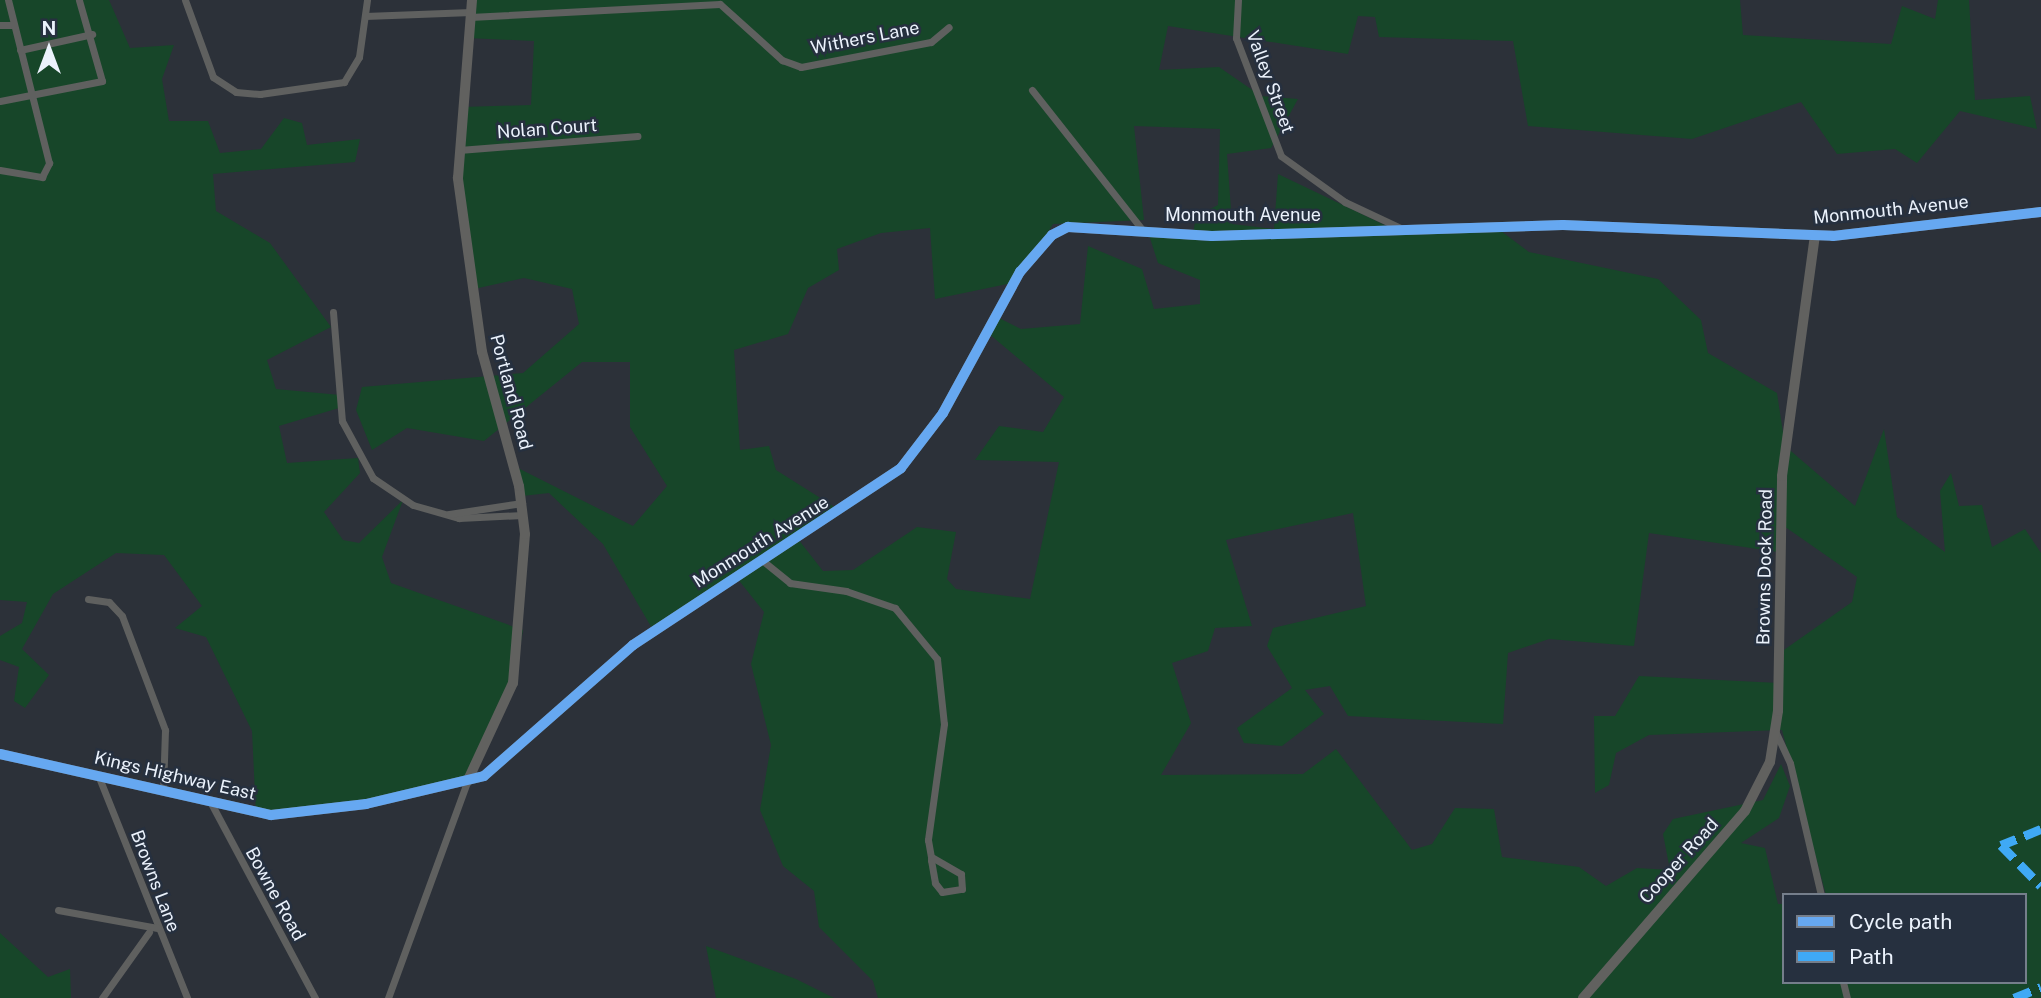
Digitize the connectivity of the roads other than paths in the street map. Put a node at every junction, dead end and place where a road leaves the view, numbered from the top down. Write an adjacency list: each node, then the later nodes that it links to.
1 (8, 0): 10 (street)
2 (79, 0): 12 (street)
3 (185, 0): 8 (street)
4 (367, 0): 8 (street)
5 (472, 0): 7 (street, Portland Road)
6 (1238, 0): 21 (street, Valley Street)
7 (471, 15): 8 (street, Withers Lane); 11 (street, Withers Lane); 18 (street, Portland Road)
8 (365, 16)
9 (0, 25): 10 (street)
10 (12, 25): 13 (street)
11 (949, 27)
12 (92, 33): 13 (street); 15 (street)
13 (20, 50): 15 (street)
14 (1032, 90): 22 (street)
15 (33, 94): 16 (street); 19 (street)
16 (0, 101)
17 (637, 136): 18 (street, Nolan Court)
18 (458, 150): 25 (street, Portland Road)
19 (0, 170)
20 (2041, 212): 23 (street, Monmouth Avenue)
21 (1404, 230): 22 (street, Monmouth Avenue); 23 (street, Monmouth Avenue)
22 (1144, 232): 28 (street, Monmouth Avenue)
23 (1815, 236): 30 (street, Browns Dock Road)
24 (333, 312): 26 (street)
25 (522, 503): 26 (street); 27 (street, Portland Road)
26 (449, 514): 27 (street)
27 (523, 515): 33 (street, Portland Road)
28 (763, 561): 33 (street, Monmouth Avenue); 36 (street)
29 (88, 599): 34 (street)
30 (1776, 733): 37 (street, Browns Dock Road); 44 (street, Cooper Road)
31 (0, 754): 32 (street, Kings Highway East)
32 (97, 775): 34 (street, Kings Highway East); 39 (street, Browns Lane)
33 (467, 782): 35 (street, Kings Highway East); 43 (street)
34 (163, 789): 35 (street, Kings Highway East)
35 (212, 805): 42 (street, Bowne Road)
36 (931, 857): 36 (street)
37 (1821, 893)
38 (58, 910): 39 (street)
39 (153, 930): 40 (street); 41 (street, Browns Lane)
40 (102, 998)
41 (187, 998)
42 (315, 998)
43 (388, 998)
44 (1583, 998)

